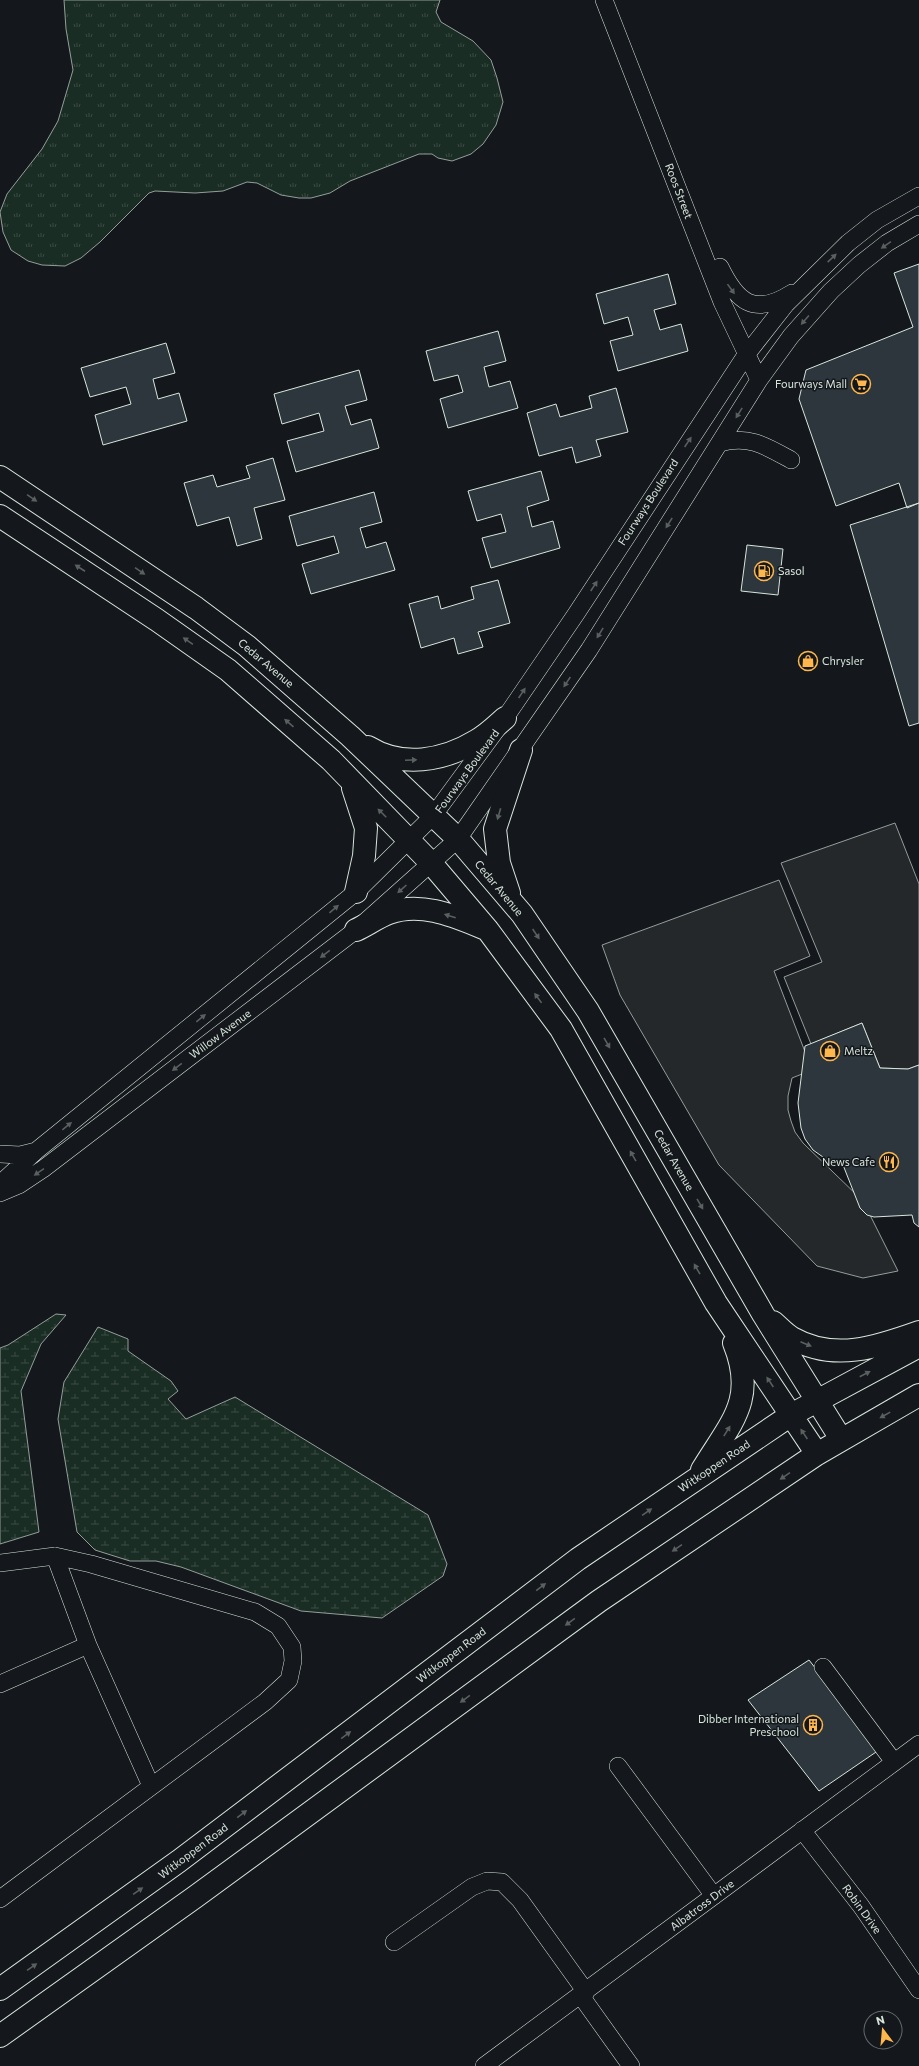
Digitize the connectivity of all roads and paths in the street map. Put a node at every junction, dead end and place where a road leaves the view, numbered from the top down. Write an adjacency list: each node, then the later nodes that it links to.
1 (604, 0): 4 (street, Roos Street)
2 (919, 196): 5 (street, Fourways Boulevard, one-way to 2)
3 (919, 224): 7 (street, one-way to 7)
4 (701, 246): 5 (street, one-way to 5); 6 (street, Roos Street)
5 (803, 285): 6 (street, Fourways Boulevard)
6 (746, 355): 7 (street, Roos Street); 12 (street, Fourways Boulevard, one-way to 6)
7 (759, 380): 8 (street, one-way to 8)
8 (720, 443): 9 (street); 14 (street, one-way to 14)
9 (791, 460)
10 (0, 477): 13 (main road, Cedar Avenue, one-way to 13)
11 (0, 516): 15 (main road, one-way to 11)
12 (505, 718): 13 (main road, one-way to 12); 16 (street, Fourways Boulevard)
13 (350, 736): 16 (main road, Cedar Avenue)
14 (520, 750): 17 (street); 21 (main road, one-way to 21)
15 (351, 781): 18 (main road, one-way to 15); 20 (main road)
16 (433, 816): 17 (main road, Cedar Avenue); 18 (street, Fourways Boulevard)
17 (458, 839): 19 (street); 21 (main road, Cedar Avenue)
18 (410, 841): 19 (main road); 20 (street, Willow Avenue)
19 (431, 863): 22 (main road); 23 (street, Willow Avenue, one-way to 23)
20 (356, 892): 24 (street, Willow Avenue, one-way to 20)
21 (522, 914): 29 (main road, Cedar Avenue, one-way to 29)
22 (487, 929): 23 (main road, one-way to 23); 28 (main road, one-way to 22)
23 (356, 930): 26 (street, Willow Avenue, one-way to 26)
24 (36, 1151): 25 (street); 26 (street, Willow Avenue)
25 (0, 1154)
26 (6, 1180): 27 (street, Willow Avenue)
27 (0, 1193)
28 (716, 1303): 34 (main road, one-way to 28); 37 (main road, one-way to 28)
29 (763, 1314): 30 (main road, one-way to 30); 33 (main road, Cedar Avenue)
30 (919, 1332)
31 (919, 1346): 33 (main road, Witkoppen Road, one-way to 31)
32 (919, 1395): 35 (main road, one-way to 35)
33 (815, 1400): 34 (main road, Witkoppen Road); 35 (main road, Cedar Avenue)
34 (791, 1415): 36 (main road, one-way to 34); 37 (main road, Witkoppen Road)
35 (841, 1439): 36 (main road)
36 (817, 1454): 54 (main road, one-way to 54)
37 (699, 1476): 51 (main road, Witkoppen Road, one-way to 37)
38 (55, 1556): 39 (street); 40 (street); 46 (street)
39 (0, 1563)
40 (88, 1645): 42 (street); 46 (street)
41 (823, 1667): 44 (street)
42 (0, 1684)
43 (919, 1744): 44 (street, Albatross Drive)
44 (894, 1762): 47 (street, Albatross Drive)
45 (618, 1766): 48 (street)
46 (152, 1786): 49 (street)
47 (802, 1830): 48 (street, Albatross Drive); 52 (street, Robin Drive)
48 (714, 1896): 53 (street, Albatross Drive)
49 (0, 1898)
50 (394, 1942): 53 (street)
51 (0, 1989)
52 (919, 1990)
53 (584, 1994): 55 (street, Albatross Drive); 56 (street)
54 (0, 2036)
55 (484, 2066)
56 (631, 2066)

